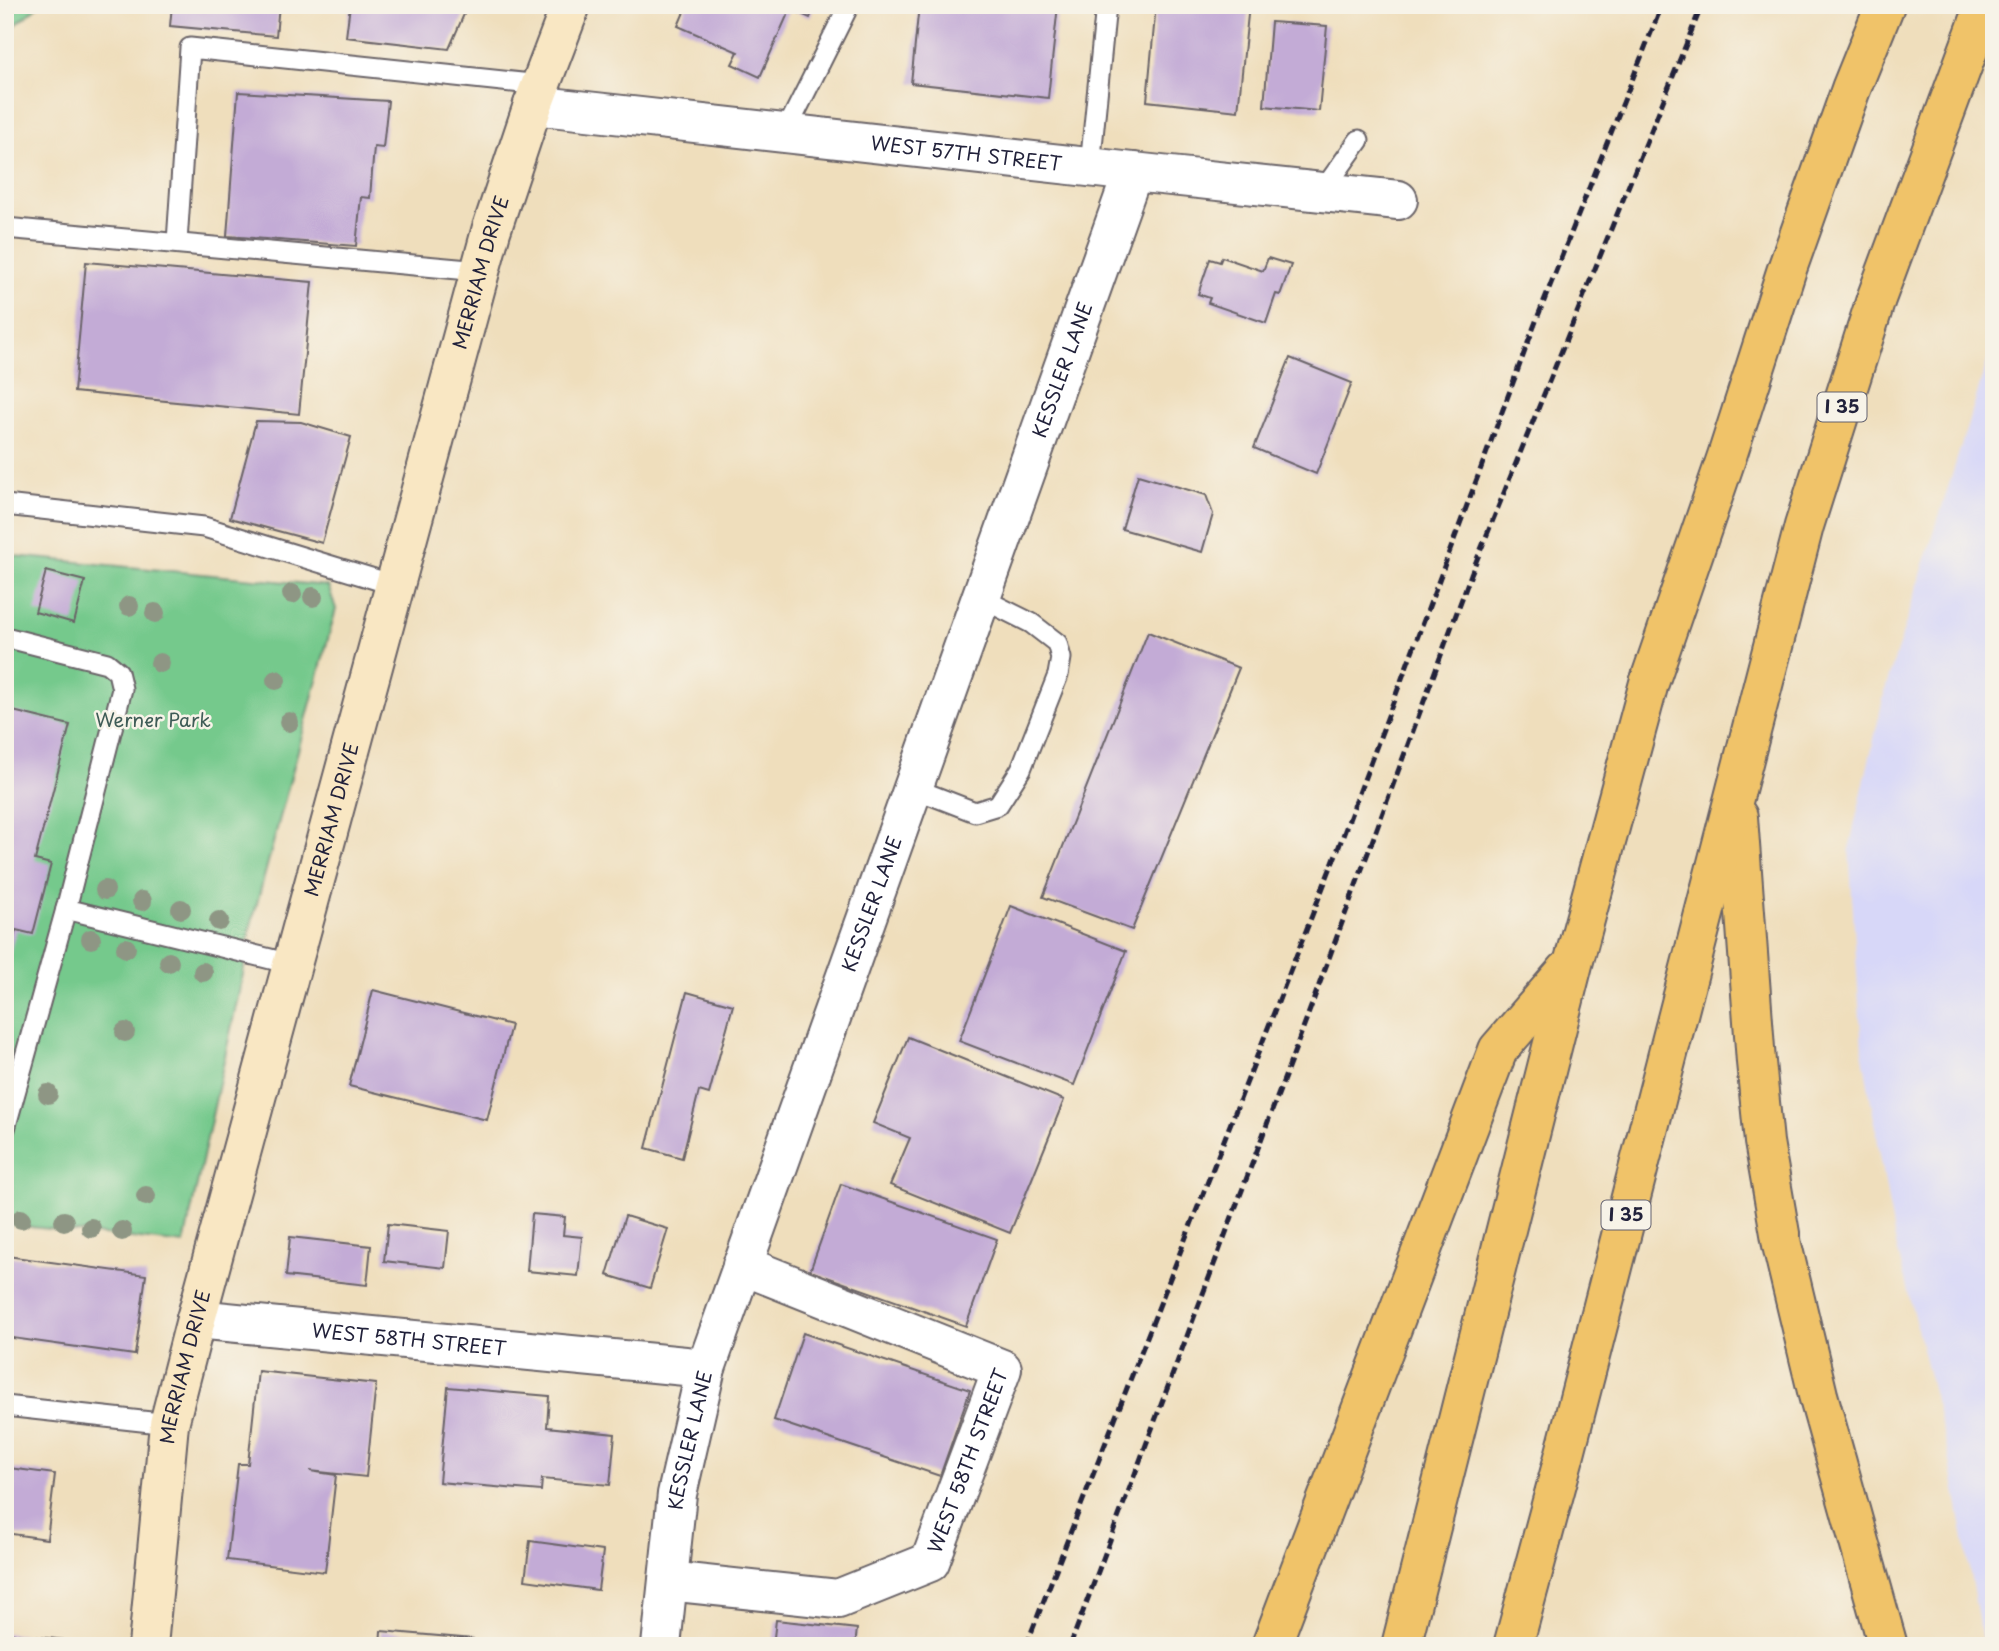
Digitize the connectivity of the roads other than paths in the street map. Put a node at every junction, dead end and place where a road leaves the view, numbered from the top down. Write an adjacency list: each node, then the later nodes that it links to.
1 (571, 5): 6 (main road, MERRIAM DRIVE)
2 (849, 5): 7 (lane)
3 (1106, 5): 9 (lane)
4 (1885, 5): 24 (highway)
5 (1985, 5): 20 (highway, I 35)
6 (537, 95): 7 (street, WEST 57TH STREET); 14 (lane); 15 (main road, MERRIAM DRIVE)
7 (785, 133): 9 (street, WEST 57TH STREET)
8 (1359, 140): 11 (lane)
9 (1090, 167): 10 (street, WEST 57TH STREET)
10 (1133, 172): 11 (street, WEST 57TH STREET); 18 (street, KESSLER LANE)
11 (1322, 192): 12 (street, WEST 57TH STREET)
12 (1398, 200)
13 (5, 228): 14 (lane)
14 (177, 242): 15 (lane)
15 (480, 271): 17 (main road, MERRIAM DRIVE)
16 (5, 505): 17 (lane)
17 (394, 585): 23 (main road, MERRIAM DRIVE)
18 (981, 598): 21 (street, KESSLER LANE); 21 (lane)
19 (5, 637): 22 (lane)
20 (1736, 784): 36 (highway, I 35); 37 (highway)
21 (913, 788): 26 (street, KESSLER LANE)
22 (66, 909): 23 (lane); 25 (lane)
23 (291, 964): 27 (main road, MERRIAM DRIVE)
24 (1573, 964): 34 (highway); 35 (highway)
25 (5, 1129)
26 (742, 1265): 28 (street, KESSLER LANE); 31 (street, WEST 58TH STREET)
27 (196, 1319): 28 (street, WEST 58TH STREET); 30 (main road, MERRIAM DRIVE)
28 (706, 1368): 31 (street, KESSLER LANE)
29 (5, 1406): 30 (lane)
30 (169, 1424): 32 (main road, MERRIAM DRIVE)
31 (668, 1581): 33 (street, KESSLER LANE)
32 (148, 1646)
33 (661, 1646)
34 (1271, 1646)
35 (1401, 1646)
36 (1513, 1646)
37 (1888, 1646)

